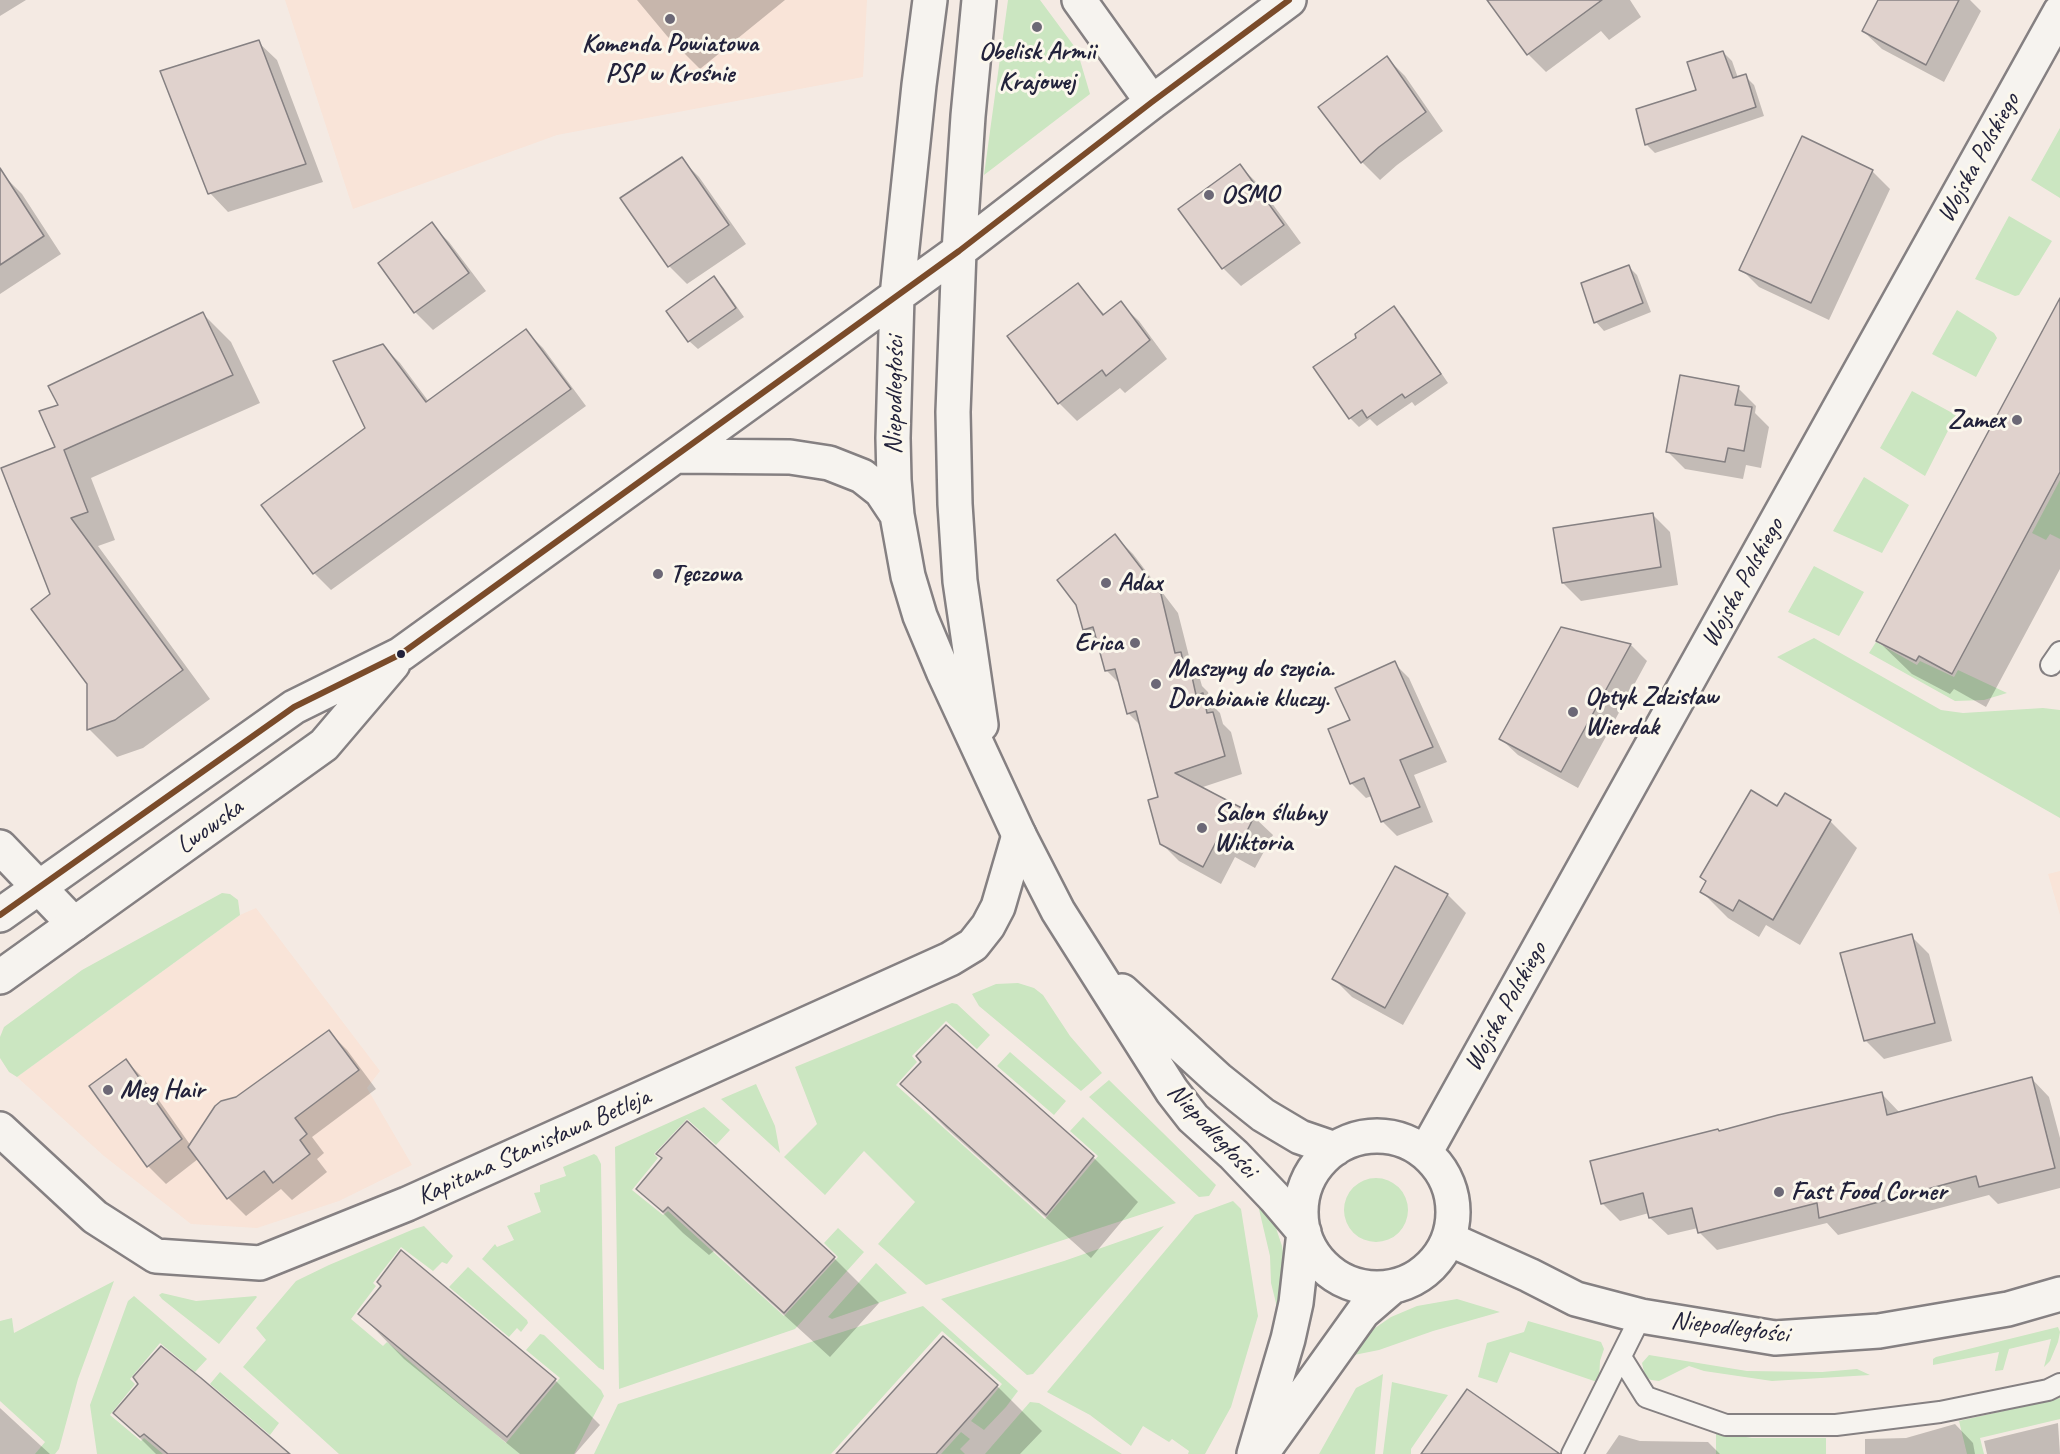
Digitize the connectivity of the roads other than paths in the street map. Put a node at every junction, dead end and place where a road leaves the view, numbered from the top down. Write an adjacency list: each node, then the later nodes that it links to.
1 (930, 0): 8 (main road, Niepodległości)
2 (980, 0): 7 (main road, Niepodległości)
3 (1079, 0): 6 (main road)
4 (1289, 0): 6 (main road, Lwowska)
5 (2060, 12): 22 (main road, Wojska Polskiego)
6 (1152, 102): 7 (main road, Lwowska)
7 (959, 251): 8 (main road, Lwowska); 12 (main road, Niepodległości)
8 (897, 296): 9 (main road, Lwowska); 10 (main road, Niepodległości)
9 (676, 456): 10 (main road); 11 (main road, Lwowska)
10 (897, 516): 12 (main road, Niepodległości)
11 (401, 654): 15 (main road, Lwowska); 17 (main road, Lwowska)
12 (992, 774): 13 (main road, Niepodległości)
13 (1019, 835): 18 (main road, Niepodległości); 20 (main road, Kapitana Stanisława Betleja)
14 (0, 847): 15 (main road)
15 (38, 886): 16 (main road, Lwowska); 17 (main road)
16 (0, 915)
17 (74, 924): 19 (main road, Lwowska)
18 (1090, 962): 21 (main road, Niepodległości); 23 (main road, Niepodległości)
19 (0, 977)
20 (0, 1129)
21 (1335, 1149): 22 (main road); 23 (main road)
22 (1425, 1153): 24 (main road)
23 (1304, 1232): 25 (main road); 30 (main road)
24 (1449, 1239): 25 (main road); 27 (main road, Niepodległości)
25 (1392, 1287): 31 (main road)
26 (2060, 1294): 27 (main road, Niepodległości)
27 (1641, 1316): 28 (lane)
28 (1621, 1357): 29 (lane); 32 (lane)
29 (2060, 1384)
30 (1254, 1454)
31 (1261, 1454)
32 (1572, 1454)

